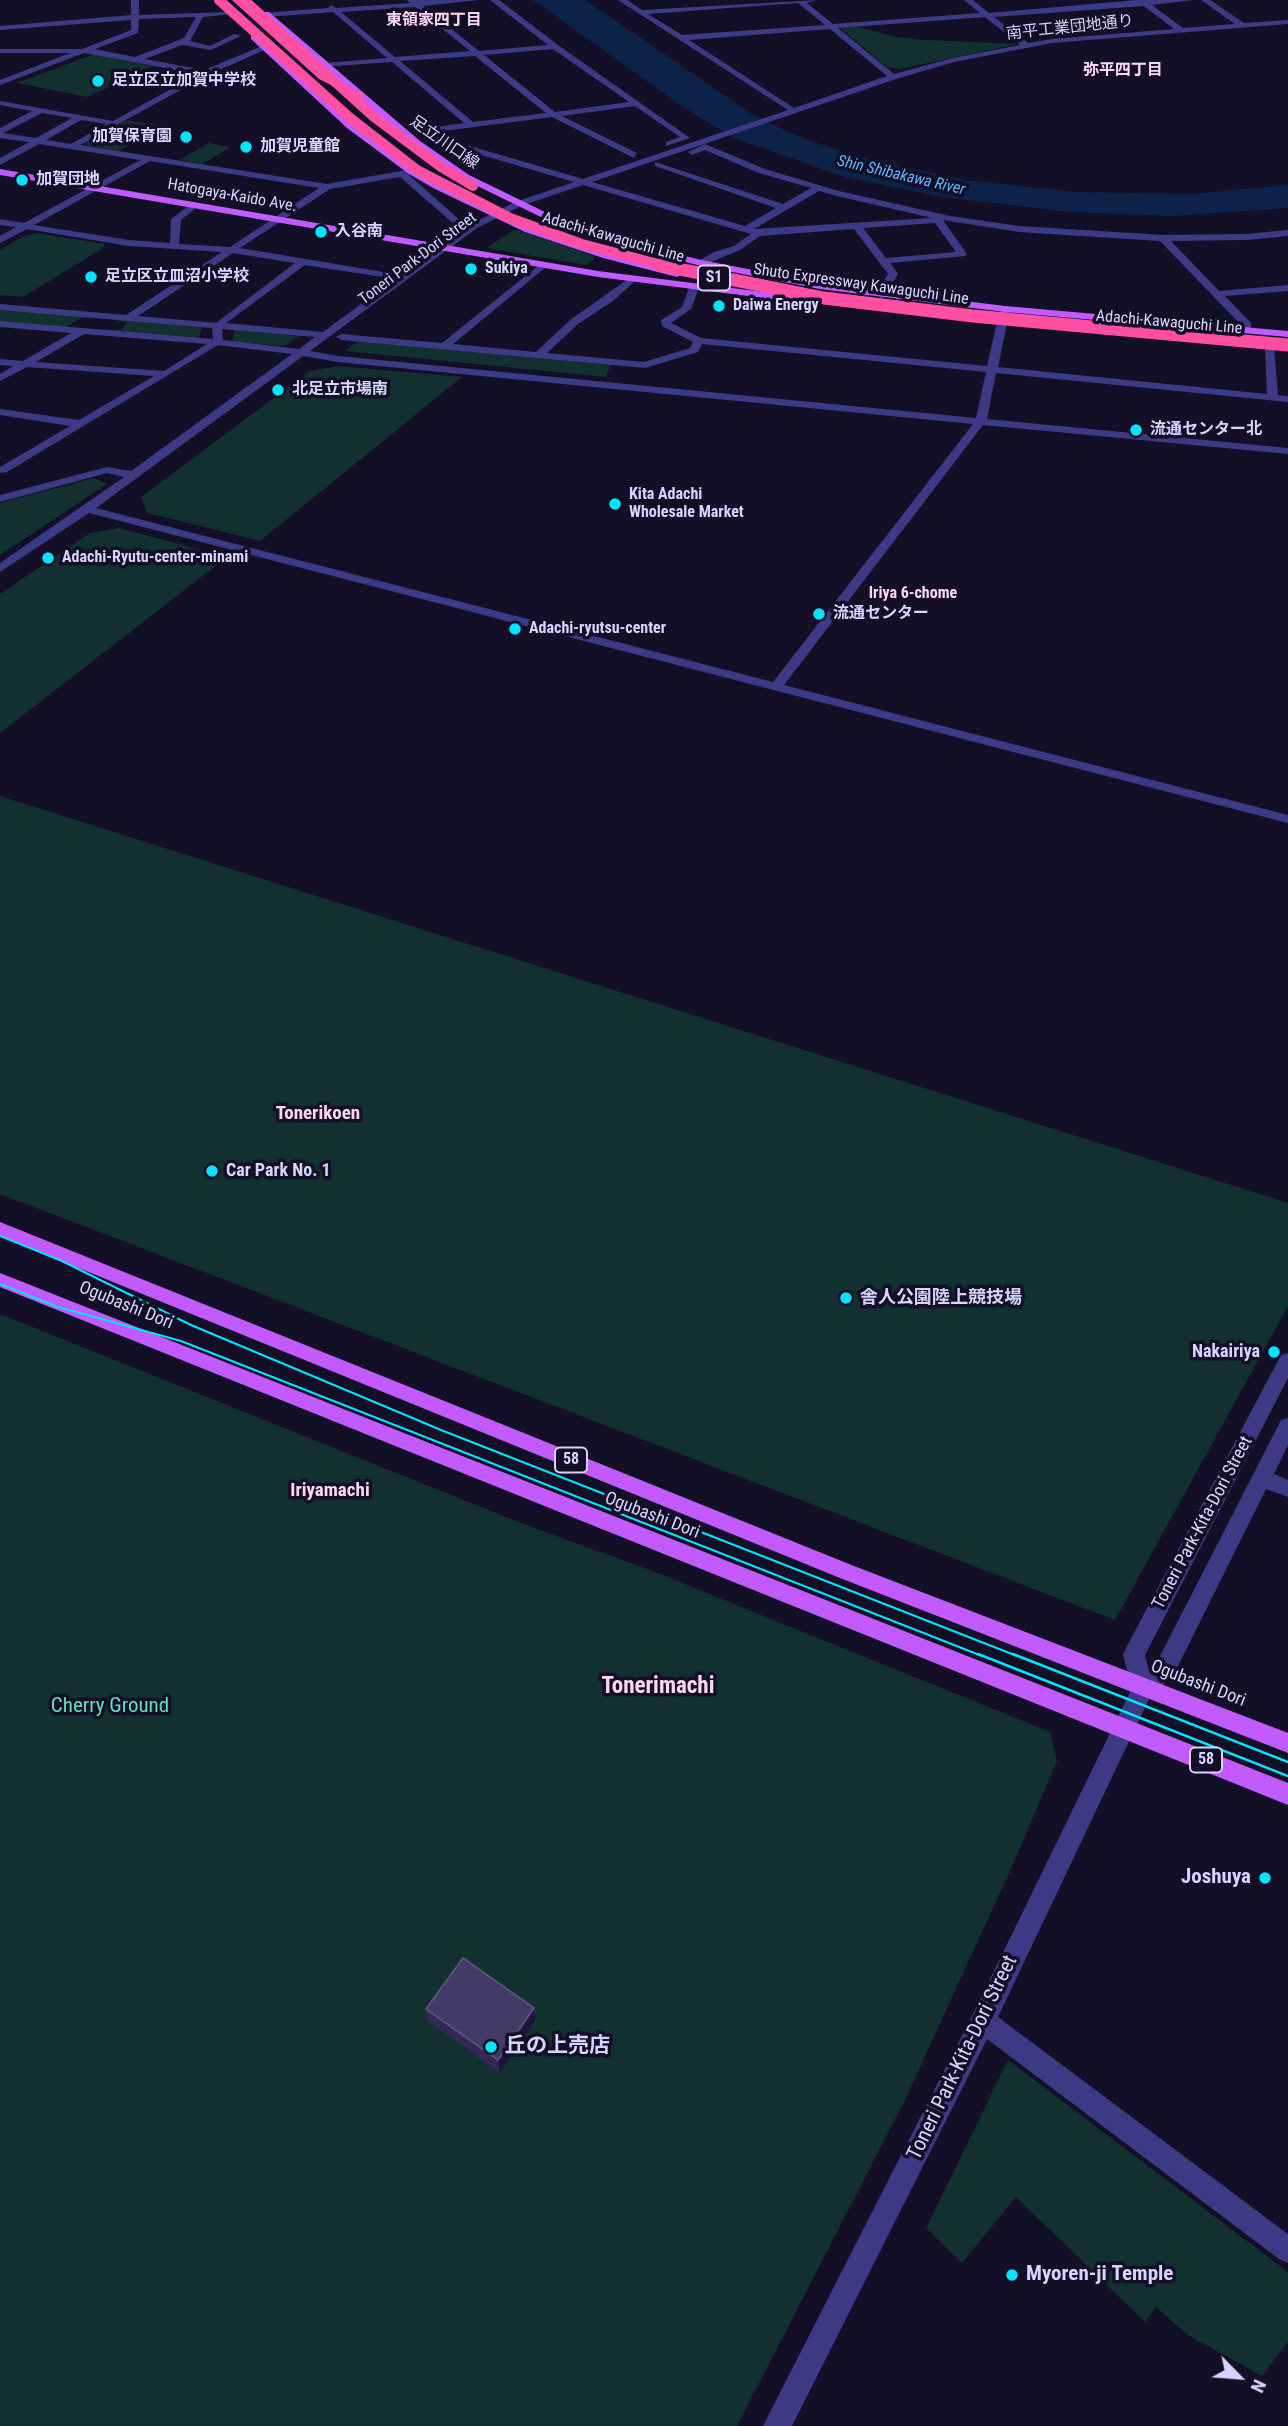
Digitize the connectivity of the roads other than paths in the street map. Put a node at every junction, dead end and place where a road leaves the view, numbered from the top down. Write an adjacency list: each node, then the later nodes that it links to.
1 (135, 0): 25 (street)
2 (213, 0): 21 (main road, Adachi-Kawaguchi Line)
3 (219, 0): 119 (highway, Shuto Expressway Kawaguchi Line / S1, bridge)
4 (228, 0): 42 (highway, bridge)
5 (236, 0): 42 (highway, bridge)
6 (244, 0): 114 (highway, Shuto Expressway Kawaguchi Line / S1, bridge)
7 (250, 0): 22 (main road)
8 (323, 0): 19 (street)
9 (476, 0): 17 (street)
10 (494, 0): 35 (street)
11 (622, 0): 20 (street)
12 (813, 0): 16 (street)
13 (968, 0): 23 (street)
14 (1189, 0): 18 (street)
15 (1205, 0): 27 (street)
16 (799, 1): 20 (street); 28 (street)
17 (414, 2): 19 (street); 39 (street)
18 (1144, 2): 23 (street); 30 (street)
19 (335, 10): 22 (street); 40 (street)
20 (641, 12): 32 (street)
21 (228, 15): 24 (street); 36 (main road, Adachi-Kawaguchi Line)
22 (267, 15): 43 (main road)
23 (987, 15): 28 (street); 34 (street)
24 (200, 16): 25 (street); 33 (street)
25 (135, 17): 29 (street); 37 (street)
26 (1288, 22): 27 (street, 南平工業団地通り)
27 (1243, 26): 30 (street, 南平工業団地通り)
28 (831, 27): 32 (street); 45 (street)
29 (0, 28)
30 (1182, 30): 34 (street, 南平工業団地通り)
31 (237, 36): 33 (street)
32 (679, 38): 47 (street)
33 (181, 42): 41 (street)
34 (1025, 45): 45 (street, 南平工業団地通り)
35 (555, 47): 39 (street); 51 (street)
36 (265, 48): 44 (street); 49 (main road, Adachi-Kawaguchi Line)
37 (87, 50): 38 (street); 41 (street); 46 (street)
38 (0, 51)
39 (478, 53): 40 (street); 54 (street)
40 (393, 59): 43 (street); 57 (street)
41 (137, 60): 44 (street)
42 (303, 65): 48 (highway); 49 (highway)
43 (324, 65): 48 (main road)
44 (205, 73): 56 (street)
45 (892, 78): 47 (street, 南平工業団地通り)
46 (0, 83)
47 (851, 91): 53 (street); 65 (street, 南平工業団地通り)
48 (360, 96): 72 (main road, 足立川口線)
49 (324, 102): 67 (main road, Adachi-Kawaguchi Line)
50 (0, 103): 52 (street)
51 (635, 104): 54 (street); 61 (street)
52 (41, 110): 55 (street); 58 (street)
53 (803, 114)
54 (554, 115): 57 (street); 61 (street)
55 (80, 117): 56 (street); 59 (street)
56 (113, 123): 60 (street)
57 (471, 125): 68 (street)
58 (0, 133): 59 (street)
59 (37, 141): 60 (street); 63 (street)
60 (71, 147): 62 (street)
61 (634, 155): 65 (street)
62 (148, 159): 69 (street); 70 (street)
63 (0, 162)
64 (658, 164): 65 (street); 71 (street); 74 (street)
65 (628, 166): 68 (street)
66 (0, 172): 70 (main road, Hatogaya-Kaido Ave.)
67 (407, 173): 69 (street); 75 (main road, Adachi-Kawaguchi Line); 81 (street)
68 (581, 182): 72 (street); 83 (street)
69 (327, 187): 76 (street)
70 (94, 188): 73 (main road, Hatogaya-Kaido Ave.); 80 (street)
71 (817, 188): 74 (street); 78 (street)
72 (518, 204): 75 (street); 94 (main road, Adachi-Kawaguchi Line)
73 (194, 205): 76 (main road, Hatogaya-Kaido Ave.); 88 (street)
74 (782, 207): 83 (street)
75 (496, 217): 81 (street, Toneri Park-Dori Street); 91 (street, Toneri Park-Dori Street); 96 (main road, Adachi-Kawaguchi Line)
76 (278, 219): 89 (main road, Hatogaya-Kaido Ave.); 90 (street)
77 (938, 219): 78 (street); 82 (street); 93 (street)
78 (950, 219): 86 (street)
79 (0, 222): 80 (street)
80 (24, 226): 87 (street); 88 (street)
81 (474, 226): 89 (street, Toneri Park-Dori Street)
82 (857, 226): 84 (street); 93 (street)
83 (746, 230): 84 (street)
84 (758, 233): 94 (street)
85 (1288, 233): 86 (street)
86 (1163, 238): 101 (street)
87 (0, 240)
88 (174, 246): 90 (street)
89 (445, 248): 91 (main road, Hatogaya-Kaido Ave.); 97 (street, Toneri Park-Dori Street)
90 (233, 250): 92 (street); 107 (street)
91 (459, 250): 95 (main road, Hatogaya-Kaido Ave.); 96 (main road, Hatogaya-Kaido Ave.); 115 (street, Toneri Park-Dori Street)
92 (304, 261): 97 (street); 110 (street)
93 (883, 261): 102 (street)
94 (701, 263): 96 (main road, Hatogaya-Kaido Ave.); 102 (main road, Adachi-Kawaguchi Line)
95 (543, 265): 98 (main road, Hatogaya-Kaido Ave.); 118 (street)
96 (681, 275): 103 (main road, Adachi-Kawaguchi Line)
97 (404, 278): 113 (street, Toneri Park-Dori Street)
98 (631, 280): 99 (main road, Hatogaya-Kaido Ave.); 123 (street)
99 (694, 288): 103 (main road, Hatogaya-Kaido Ave.); 116 (street)
100 (1288, 288): 101 (street)
101 (1217, 294): 112 (street)
102 (881, 295): 105 (main road, Adachi-Kawaguchi Line)
103 (829, 303): 108 (main road, Adachi-Kawaguchi Line)
104 (0, 307): 106 (street)
105 (1004, 309): 108 (street); 112 (main road, Adachi-Kawaguchi Line)
106 (108, 315): 107 (street); 111 (street)
107 (130, 317): 110 (street)
108 (1002, 323): 120 (main road, Adachi-Kawaguchi Line); 127 (street)
109 (0, 324): 111 (street)
110 (219, 325): 113 (street); 117 (street)
111 (83, 330): 117 (street); 126 (street)
112 (1247, 330): 114 (main road, Adachi-Kawaguchi Line)
113 (326, 335): 121 (street, Toneri Park-Dori Street)
114 (1288, 336)
115 (341, 337): 118 (street); 122 (street, Toneri Park-Dori Street)
116 (699, 341): 125 (street); 127 (street)
117 (216, 342): 121 (street); 128 (street)
118 (444, 347): 123 (street)
119 (1288, 347): 120 (main road, Adachi-Kawaguchi Line)
120 (1270, 348): 131 (street)
121 (302, 353): 122 (street); 138 (street, Toneri Park-Dori Street)
122 (315, 355): 130 (street); 142 (street, Toneri Park-Dori Street)
123 (539, 355): 125 (street)
124 (0, 362): 126 (street)
125 (620, 362): 130 (street)
126 (25, 364): 128 (street); 129 (street)
127 (993, 370): 131 (street); 134 (street)
128 (167, 374): 135 (street)
129 (0, 378)
130 (610, 383): 134 (street)
131 (1273, 397): 132 (street)
132 (1288, 399)
133 (0, 412): 135 (street)
134 (981, 420): 136 (street); 145 (street)
135 (81, 424): 137 (street)
136 (1288, 451)
137 (1, 469): 139 (street)
138 (134, 475): 139 (street); 141 (street, Toneri Park-Dori Street)
139 (19, 494): 140 (street)
140 (0, 499)
141 (87, 509): 142 (street); 143 (street, Toneri Park-Dori Street)
142 (102, 513): 144 (street, Toneri Park-Dori Street); 145 (street)
143 (0, 568)
144 (0, 582)
145 (775, 688): 146 (street)
146 (1288, 819)
147 (0, 1229): 153 (main road, Ogubashi Dori / 58)
148 (0, 1280): 154 (main road, Ogubashi Dori / 58)
149 (1288, 1360): 153 (street, Toneri Park-Kita-Dori Street)
150 (1288, 1426): 151 (street, Toneri Park-Kita-Dori Street)
151 (1262, 1478): 152 (street); 153 (street, Toneri Park-Kita-Dori Street)
152 (1288, 1489)
153 (1143, 1688): 154 (street, Toneri Park-Kita-Dori Street); 155 (main road, Ogubashi Dori / 58)
154 (1124, 1727): 156 (main road, Ogubashi Dori / 58); 157 (street, Toneri Park-Kita-Dori Street)
155 (1288, 1743)
156 (1288, 1794)
157 (983, 2021): 158 (street); 159 (street, Toneri Park-Kita-Dori Street)
158 (1288, 2250)
159 (778, 2426)

